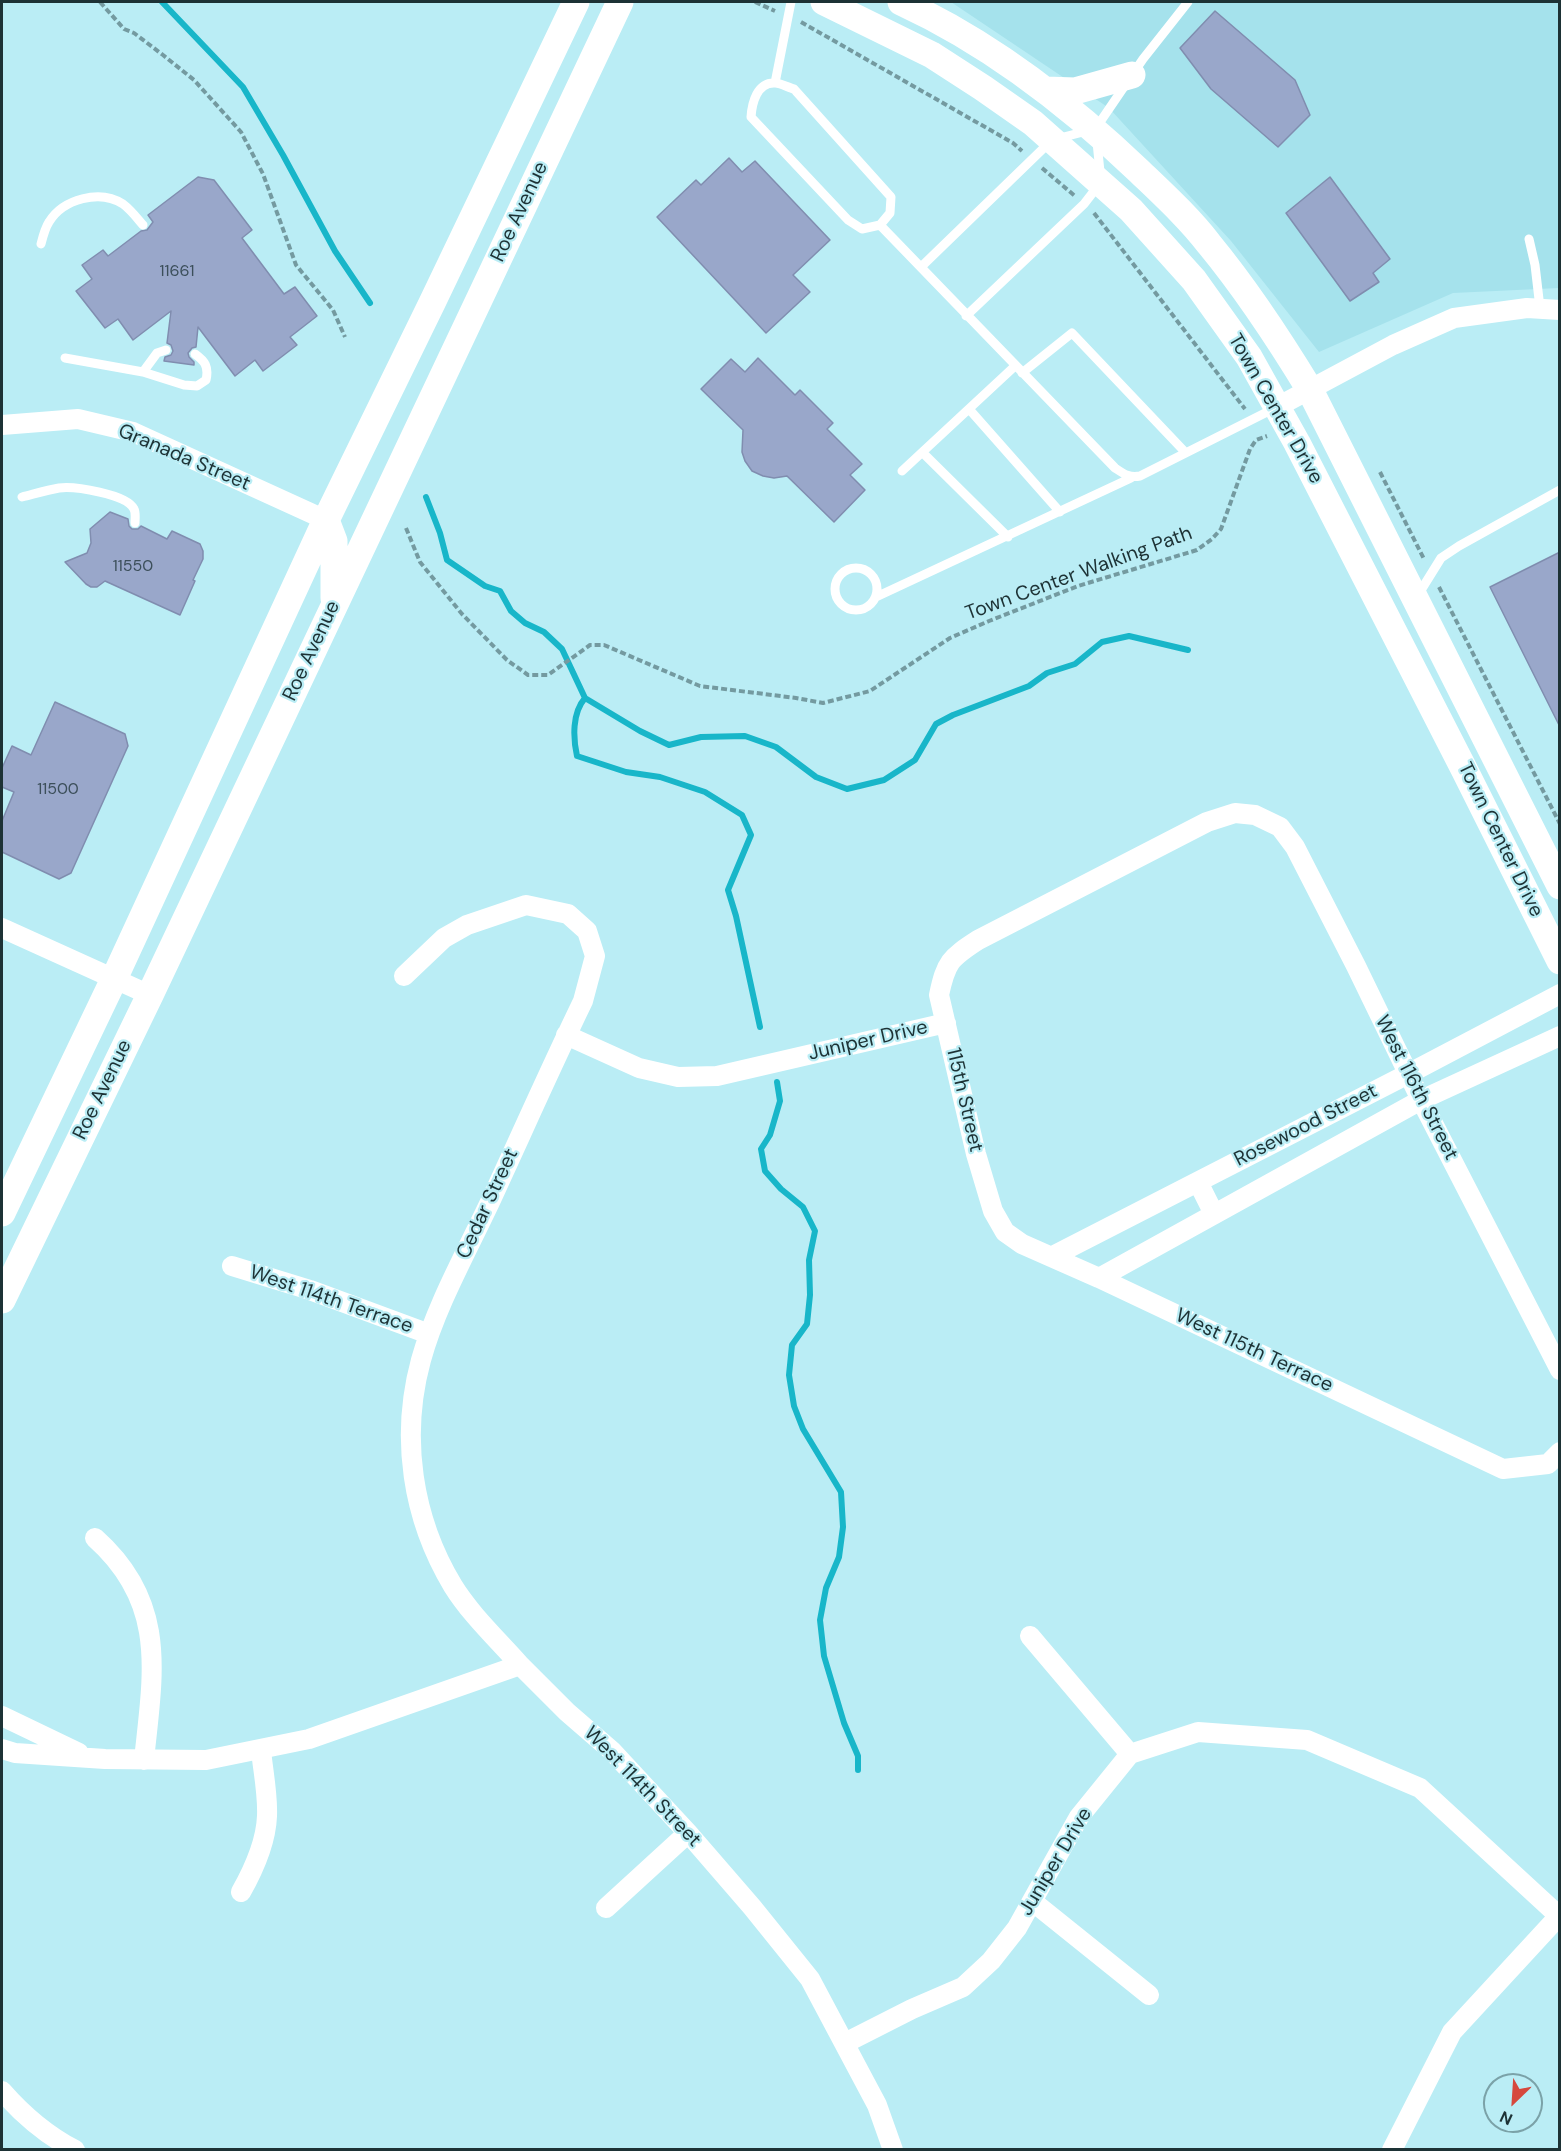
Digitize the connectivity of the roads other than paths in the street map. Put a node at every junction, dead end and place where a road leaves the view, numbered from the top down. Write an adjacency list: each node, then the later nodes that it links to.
1 (576, 2): 37 (main road, Roe Avenue)
2 (620, 2): 42 (main road, Roe Avenue)
3 (791, 2): 8 (lane)
4 (824, 2): 11 (main road, Town Center Drive)
5 (1188, 2): 7 (lane)
6 (918, 5): 9 (main road, Town Center Drive)
7 (1132, 75): 9 (main road); 10 (lane)
8 (775, 83): 14 (lane); 14 (lane)
9 (1046, 90): 10 (main road, Town Center Drive)
10 (1096, 129): 11 (lane); 12 (lane); 26 (main road, Town Center Drive)
11 (1052, 140): 12 (main road, Town Center Drive); 17 (lane)
12 (1101, 182): 20 (lane); 27 (main road, Town Center Drive)
13 (143, 225): 16 (lane)
14 (880, 225): 17 (lane)
15 (1529, 239): 18 (lane)
16 (41, 244)
17 (921, 267): 20 (lane)
18 (1540, 308): 19 (street); 26 (street)
19 (1560, 310)
20 (966, 316): 24 (lane)
21 (166, 350): 25 (lane)
22 (195, 354): 25 (lane)
23 (65, 358): 25 (lane)
24 (1018, 370): 28 (lane); 30 (lane); 33 (lane)
25 (143, 372)
26 (1310, 390): 27 (street); 41 (main road, Town Center Drive)
27 (1277, 406): 30 (lane); 46 (main road, Town Center Drive)
28 (969, 409): 31 (lane); 36 (lane)
29 (2, 425): 37 (street, Granada Street)
30 (1185, 452): 33 (lane)
31 (923, 453): 32 (lane); 39 (lane)
32 (902, 471)
33 (1131, 478): 36 (lane)
34 (1560, 490): 41 (lane)
35 (22, 497): 38 (lane)
36 (1060, 512): 39 (lane)
37 (326, 520): 42 (main road); 48 (main road, Roe Avenue)
38 (135, 523)
39 (1008, 537): 40 (lane)
40 (876, 597): 40 (lane)
41 (1416, 599): 44 (main road, Town Center Drive)
42 (334, 605): 50 (main road, Roe Avenue)
43 (1261, 817): 51 (street, Juniper Drive); 54 (street, West 116th Street)
44 (1560, 886)
45 (2, 928): 48 (street)
46 (1560, 961)
47 (404, 976): 52 (street, Cedar Street)
48 (114, 979): 50 (street); 60 (main road, Roe Avenue)
49 (1560, 994): 54 (street, Rosewood Street)
50 (150, 995): 65 (main road, Roe Avenue)
51 (946, 1023): 52 (street, Juniper Drive); 58 (street, 115th Street)
52 (566, 1035): 66 (street, Cedar Street)
53 (1560, 1036): 55 (street, Rosewood Street)
54 (1408, 1074): 55 (street, West 116th Street); 56 (street, Rosewood Street)
55 (1421, 1100): 57 (street, Rosewood Street); 67 (street, West 116th Street)
56 (1290, 1135): 57 (street); 59 (street, Rosewood Street)
57 (1307, 1163): 61 (street, Rosewood Street)
58 (983, 1176): 62 (street, West 115th Terrace)
59 (1198, 1182): 61 (street); 62 (street, Rosewood Street)
60 (2, 1214)
61 (1214, 1214): 64 (street, Rosewood Street)
62 (1051, 1257): 64 (street, West 115th Terrace)
63 (232, 1266): 66 (street, West 114th Terrace)
64 (1099, 1278): 68 (street, West 115th Terrace)
65 (2, 1300)
66 (429, 1334): 71 (street, Cedar Street)
67 (1560, 1370)
68 (1556, 1464)
69 (95, 1538): 77 (street)
70 (1030, 1636): 75 (street)
71 (520, 1665): 74 (street); 78 (street, West 114th Street)
72 (2, 1716): 76 (street)
73 (2, 1749): 76 (street)
74 (261, 1750): 77 (street); 79 (street)
75 (1130, 1754): 80 (street, Juniper Drive); 82 (street)
76 (87, 1756): 77 (street)
77 (144, 1760)
78 (688, 1833): 81 (street); 84 (street, West 114th Street)
79 (241, 1892)
80 (1032, 1901): 83 (street); 84 (street, Juniper Drive)
81 (606, 1908)
82 (1558, 1916): 88 (street)
83 (1149, 1995)
84 (845, 2043): 87 (street, West 114th Street)
85 (2, 2091): 86 (street)
86 (75, 2150)
87 (893, 2150)
88 (1392, 2150)

